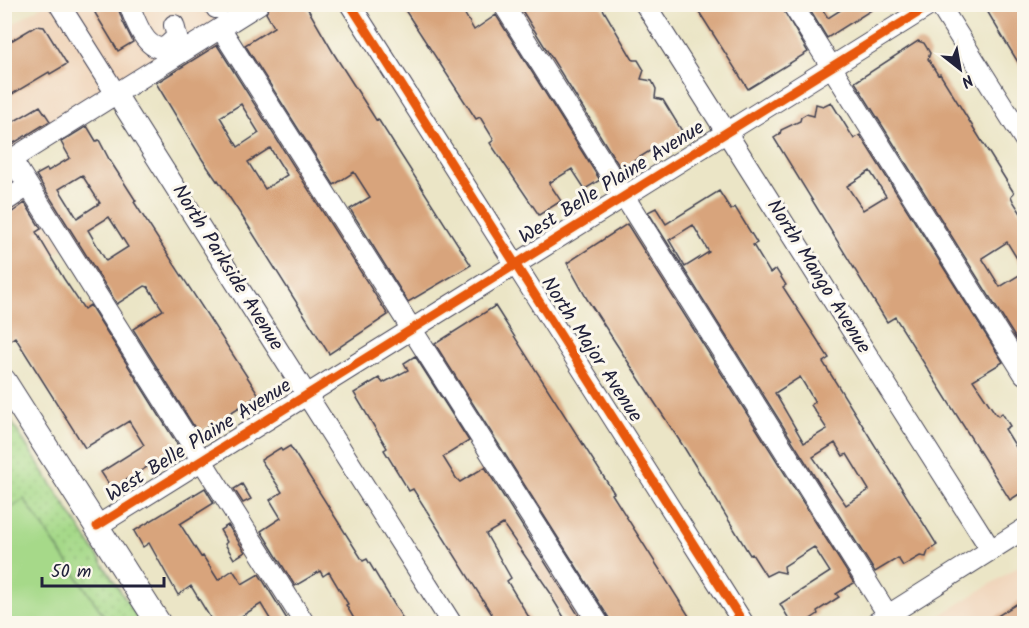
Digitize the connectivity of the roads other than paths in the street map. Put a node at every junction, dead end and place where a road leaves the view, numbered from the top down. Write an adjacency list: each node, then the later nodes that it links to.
1 (59, 4): 15 (street, North Parkside Avenue)
2 (129, 4): 12 (street)
3 (214, 4): 4 (street)
4 (221, 4)
5 (259, 4): 13 (street)
6 (350, 4): 22 (street, North Major Avenue)
7 (503, 4): 20 (street)
8 (645, 4): 16 (street, North Mango Avenue)
9 (792, 4): 14 (street)
10 (932, 4): 14 (street, West Belle Plaine Avenue)
11 (939, 4): 17 (street)
12 (174, 25)
13 (221, 29): 15 (street); 23 (street)
14 (832, 67): 16 (street, West Belle Plaine Avenue); 24 (street)
15 (116, 94): 18 (street); 26 (street, North Parkside Avenue)
16 (727, 133): 20 (street, West Belle Plaine Avenue); 30 (street, North Mango Avenue)
17 (1024, 139)
18 (8, 162): 19 (street)
19 (28, 186): 21 (street); 27 (street)
20 (624, 197): 22 (street, West Belle Plaine Avenue); 31 (street)
21 (4, 202)
22 (516, 264): 23 (street, West Belle Plaine Avenue); 36 (street, North Major Avenue)
23 (412, 329): 26 (street, West Belle Plaine Avenue); 35 (street)
24 (1024, 374)
25 (4, 381): 28 (main road)
26 (307, 395): 27 (street, West Belle Plaine Avenue); 34 (street, North Parkside Avenue)
27 (202, 460): 28 (street, West Belle Plaine Avenue); 33 (street)
28 (97, 526): 32 (main road)
29 (1024, 529): 30 (street)
30 (991, 550): 31 (street)
31 (881, 619)
32 (159, 624)
33 (305, 624)
34 (452, 624)
35 (599, 624)
36 (744, 624)

